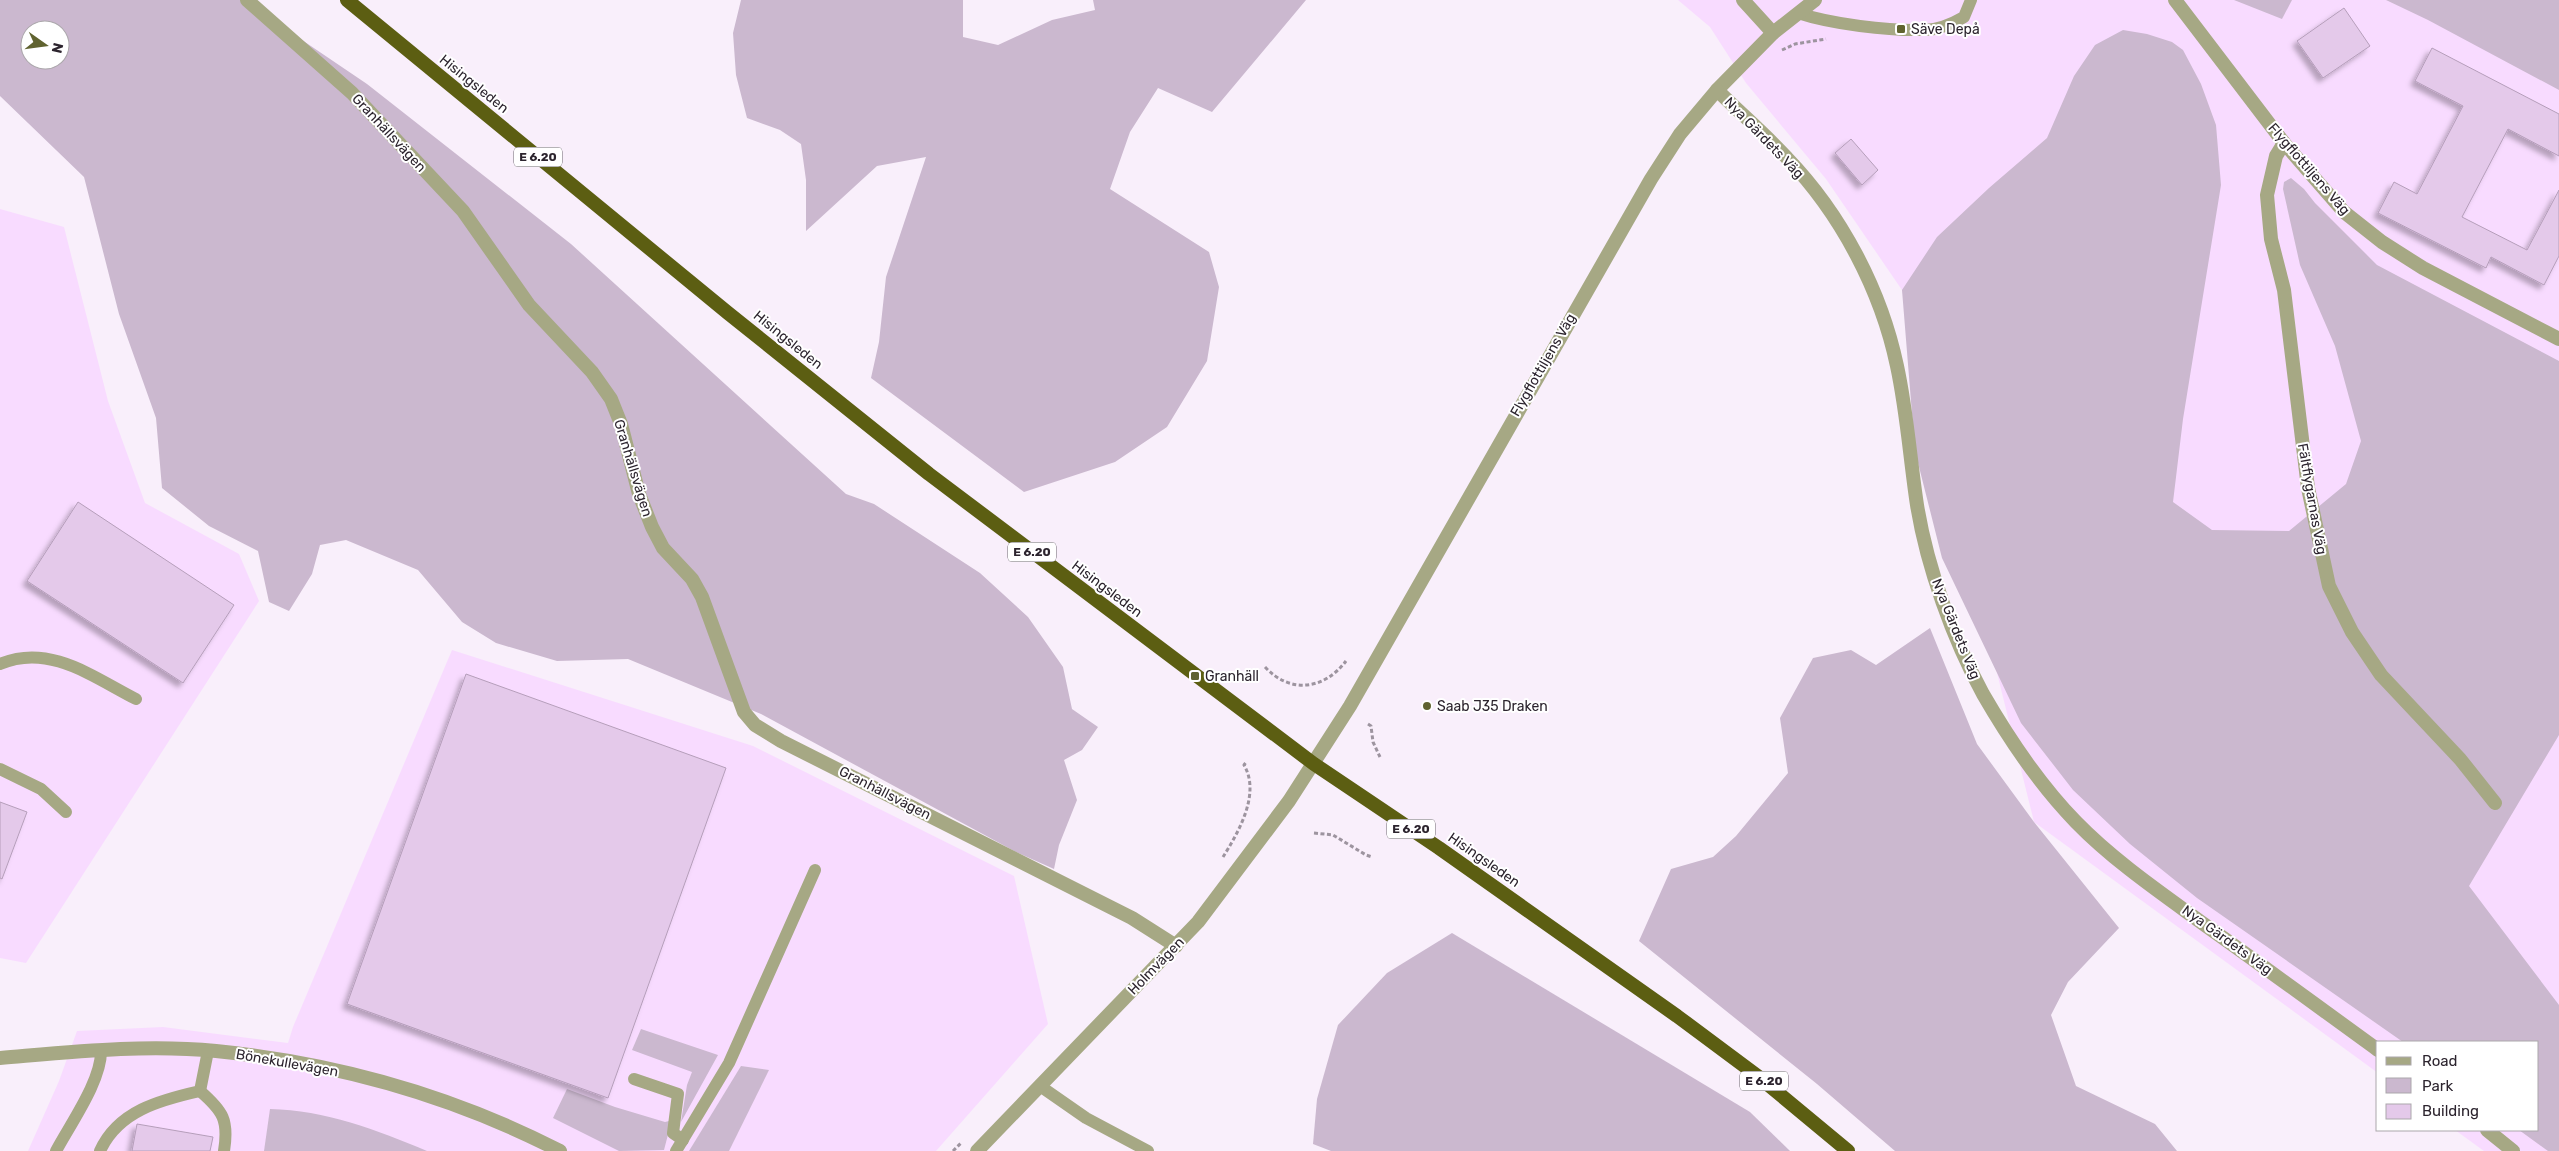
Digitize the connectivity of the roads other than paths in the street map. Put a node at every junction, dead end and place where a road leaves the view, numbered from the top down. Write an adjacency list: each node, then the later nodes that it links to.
1 (247, 0): 19 (street, Granhällsvägen)
2 (348, 0): 14 (highway, Hisingsleden / E 6.20)
3 (1743, 0): 8 (street)
4 (1815, 0): 7 (street, Flygflottiljens Väg)
5 (1971, 0): 7 (lane)
6 (2175, 0): 10 (street, Flygflottiljens Väg)
7 (1798, 14): 8 (street, Flygflottiljens Väg)
8 (1770, 36): 9 (street, Flygflottiljens Väg)
9 (1718, 90): 14 (street, Flygflottiljens Väg); 20 (street, Nya Gärdets Väg)
10 (2284, 143): 11 (street, Flygflottiljens Väg); 16 (street, Fältflygarnas Väg)
11 (2559, 339)
12 (0, 664): 13 (lane)
13 (136, 699)
14 (1314, 764): 19 (street, Holmvägen); 35 (highway, Hisingsleden / E 6.20)
15 (0, 769): 17 (lane)
16 (2495, 803)
17 (66, 812)
18 (815, 870): 28 (lane)
19 (1176, 946): 25 (street, Holmvägen)
20 (2376, 1049)
21 (101, 1050): 22 (street, Bönekullevägen); 23 (street, Bönekullevägen); 29 (lane)
22 (208, 1051): 26 (lane); 32 (street, Bönekullevägen)
23 (0, 1058)
24 (634, 1079): 28 (lane)
25 (1040, 1086): 33 (street, Holmvägen); 34 (lane)
26 (200, 1091): 30 (lane); 31 (lane)
27 (2488, 1131): 36 (street)
28 (679, 1146)
29 (56, 1151)
30 (100, 1151)
31 (224, 1151)
32 (560, 1151)
33 (977, 1151)
34 (1148, 1151)
35 (1848, 1151)
36 (2514, 1151)

